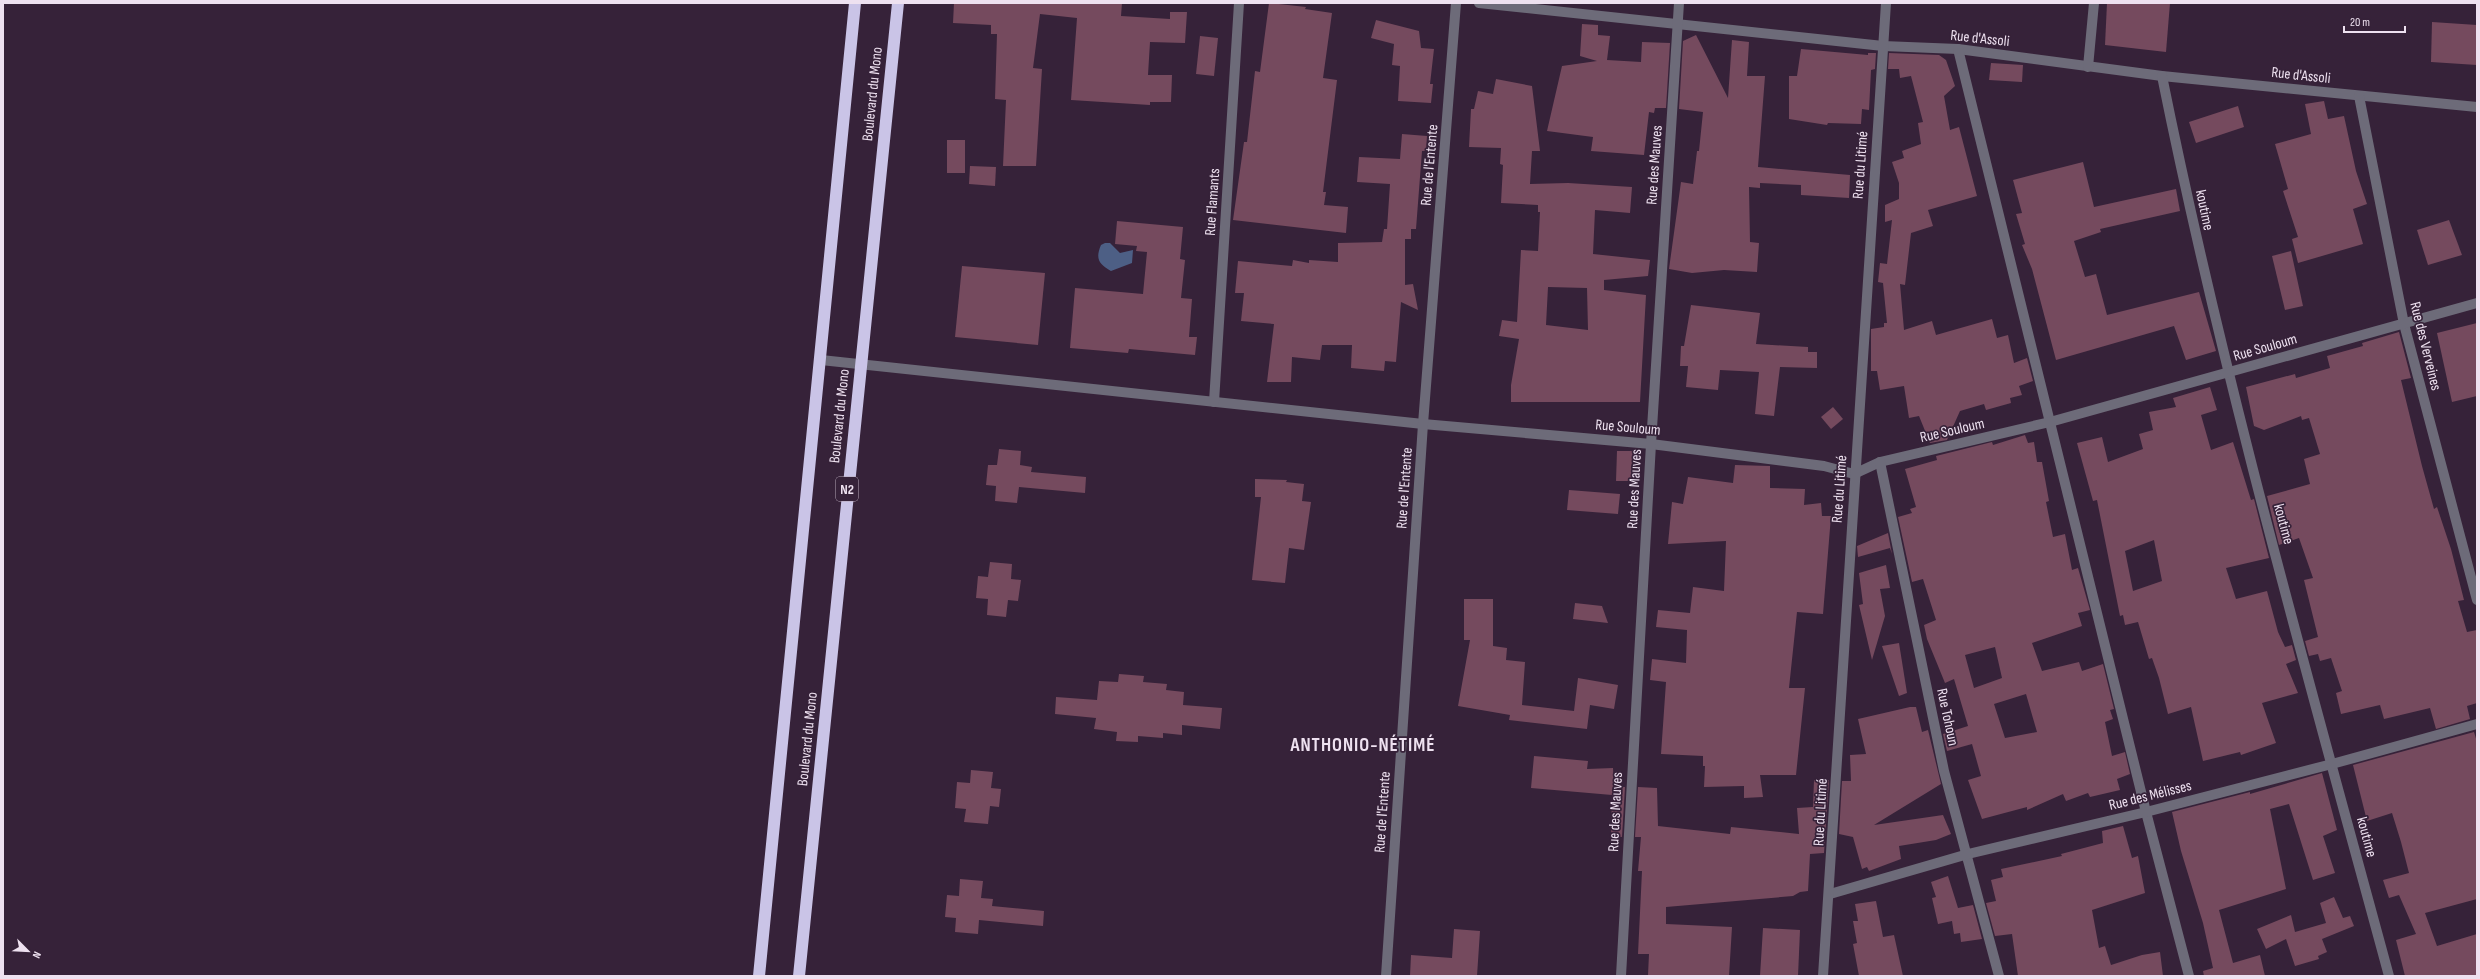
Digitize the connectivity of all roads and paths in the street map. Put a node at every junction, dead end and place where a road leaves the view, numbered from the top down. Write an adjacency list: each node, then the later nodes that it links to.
1 (855, 3): 18 (highway, Boulevard du Mono)
2 (898, 3): 19 (highway, Boulevard du Mono / N2)
3 (1239, 3): 21 (street, Rue Flamants)
4 (1456, 3): 23 (street, Rue de l'Entente)
5 (1478, 3): 9 (street, Rue d'Assoli)
6 (1679, 3): 9 (street, Rue des Mauves)
7 (1886, 3): 10 (street, Rue du Litimé)
8 (2094, 3): 12 (street)
9 (1678, 24): 10 (street, Rue d'Assoli); 24 (street, Rue des Mauves)
10 (1884, 46): 11 (street, Rue d'Assoli); 26 (street, Rue du Litimé)
11 (1958, 49): 12 (street, Rue d'Assoli); 22 (street)
12 (2088, 67): 13 (street, Rue d'Assoli)
13 (2162, 76): 14 (street, Rue d'Assoli); 20 (street, koutime)
14 (2359, 96): 15 (street, Rue d'Assoli); 17 (street, Rue des Verveines)
15 (2477, 106)
16 (2477, 303): 17 (street, Rue Souloum)
17 (2404, 324): 20 (street, Rue Souloum); 27 (street, Rue des Verveines)
18 (821, 360): 19 (street, Rue Souloum); 33 (highway, Boulevard du Mono)
19 (860, 363): 21 (street, Rue Souloum); 34 (highway, Boulevard du Mono / N2)
20 (2228, 372): 22 (street, Rue Souloum); 29 (street, koutime)
21 (1214, 402): 23 (street, Rue Souloum)
22 (2050, 422): 25 (street, Rue Souloum); 30 (street)
23 (1423, 424): 24 (street, Rue Souloum); 35 (street, Rue de l'Entente)
24 (1651, 444): 26 (street, Rue Souloum); 36 (street, Rue des Mauves)
25 (1880, 462): 26 (street, Rue Souloum); 31 (street, Rue Tohoun)
26 (1854, 474): 32 (street, Rue du Litimé)
27 (2477, 600)
28 (2477, 724): 29 (street, Rue des Mélisses)
29 (2332, 764): 30 (street, Rue des Mélisses); 40 (street, koutime)
30 (2146, 812): 31 (street, Rue des Mélisses); 39 (street)
31 (1968, 854): 32 (street, Rue des Mélisses); 38 (street, Rue Tohoun)
32 (1830, 894): 37 (street, Rue du Litimé)
33 (758, 976)
34 (799, 976)
35 (1386, 976)
36 (1621, 976)
37 (1823, 976)
38 (1998, 976)
39 (2189, 976)
40 (2389, 976)

